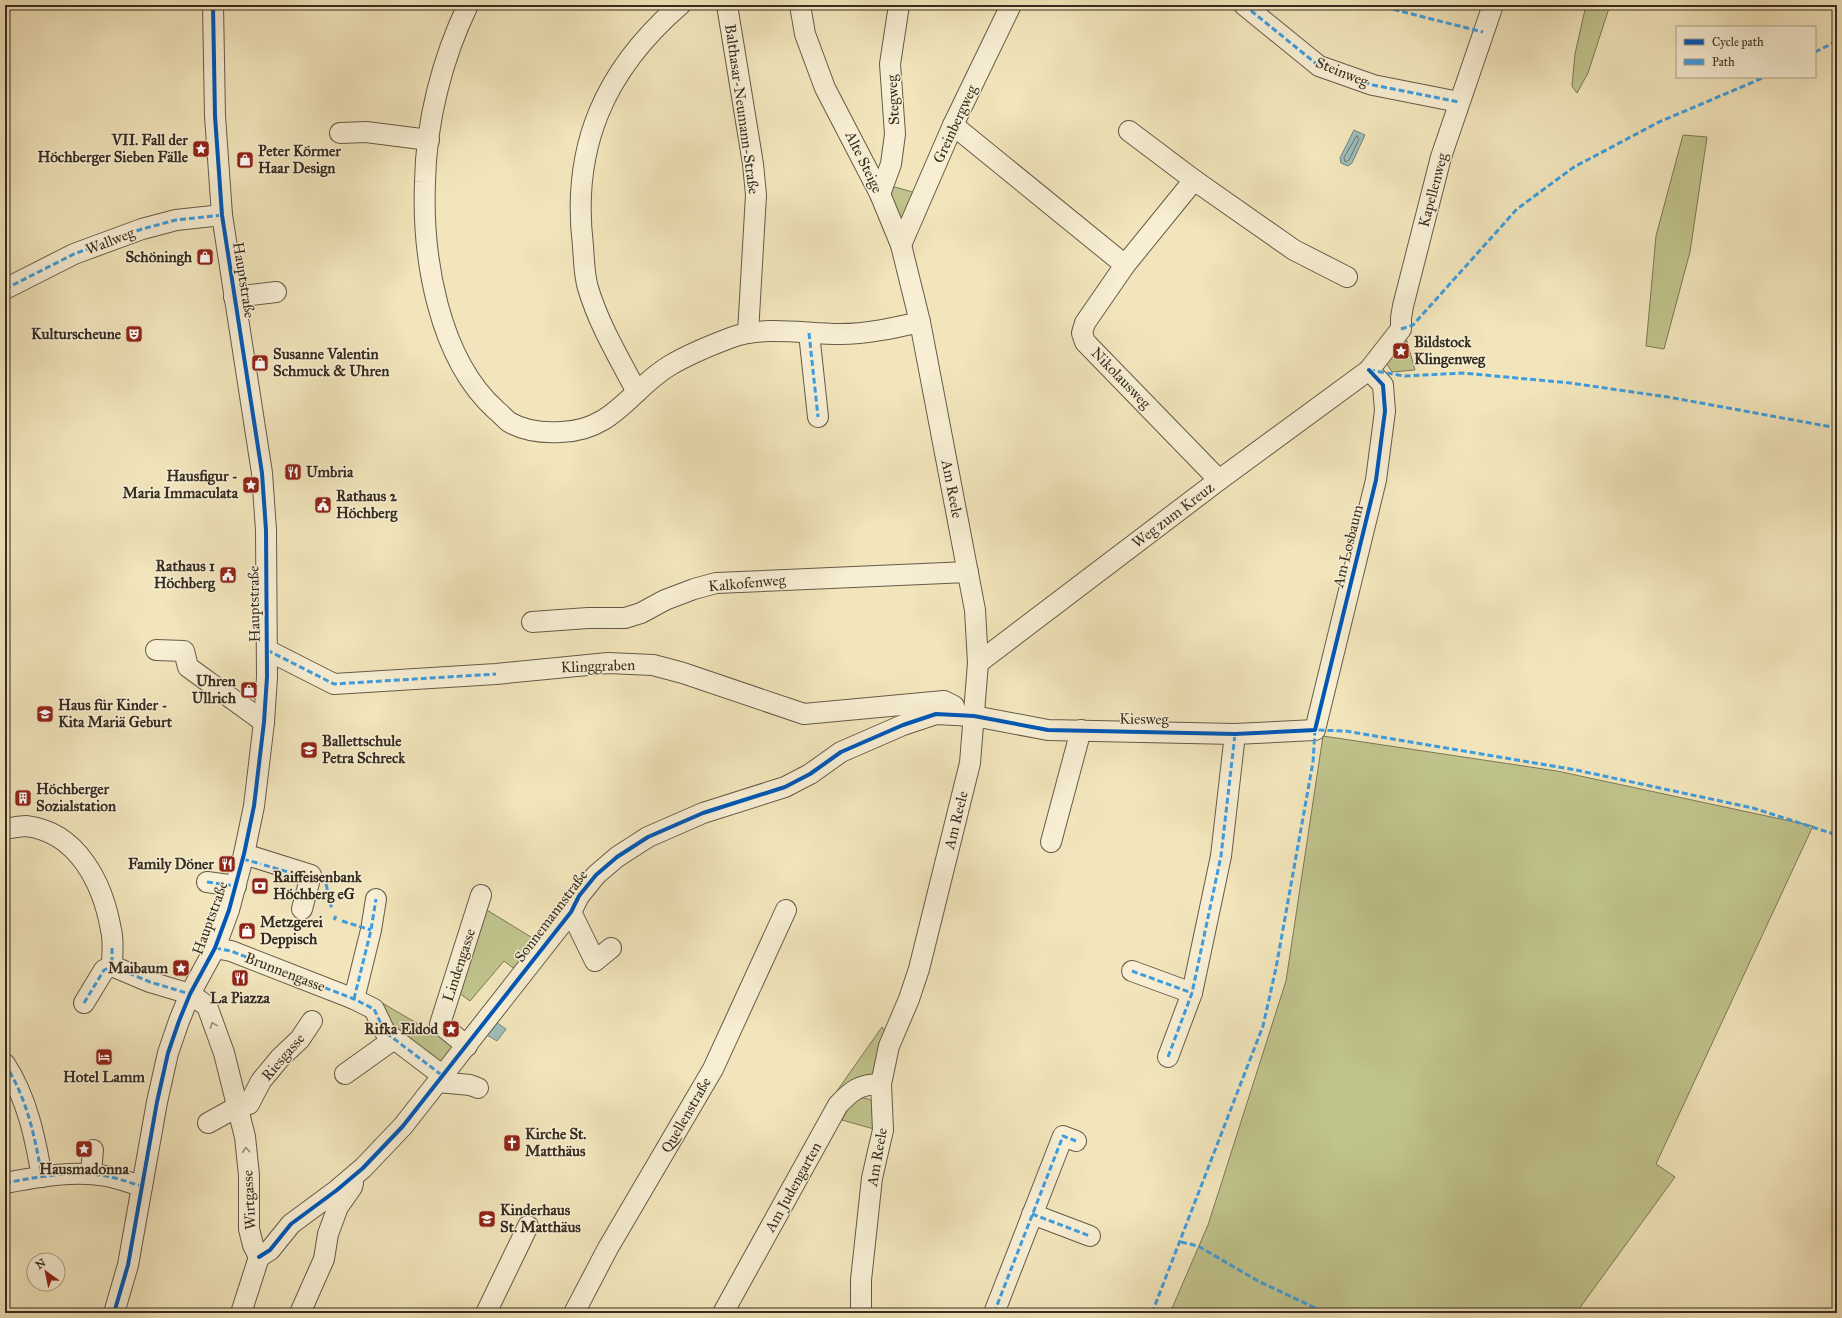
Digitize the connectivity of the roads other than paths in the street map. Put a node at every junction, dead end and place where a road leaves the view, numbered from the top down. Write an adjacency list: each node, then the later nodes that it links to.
1 (213, 5): 17 (street, Hauptstraße)
2 (468, 5): 14 (street)
3 (680, 5): 28 (street)
4 (727, 5): 25 (street, Balthasar-Neumann-Straße)
5 (800, 5): 16 (street, Alte Steige)
6 (899, 5): 16 (street, Stegweg)
7 (1012, 5): 11 (street, Greinbergweg)
8 (1244, 5): 10 (street, Steinweg)
9 (1493, 5): 10 (street, Kapellenweg)
10 (1459, 102): 27 (street, Kapellenweg)
11 (953, 125): 18 (street, Greinbergweg); 19 (street)
12 (1130, 131): 15 (street)
13 (340, 133): 14 (street)
14 (428, 140): 28 (street)
15 (1194, 180): 19 (street, Nikolausweg); 20 (street)
16 (880, 194): 18 (street, Alte Steige)
17 (222, 215): 21 (street, Wallweg); 23 (street, Hauptstraße)
18 (901, 245): 24 (street, Alte Steige)
19 (1125, 265): 30 (street, Nikolausweg)
20 (1347, 278)
21 (5, 289)
22 (276, 292): 23 (street)
23 (234, 297): 34 (street, Hauptstraße)
24 (920, 322): 26 (street); 31 (street, Am Reele)
25 (748, 333): 26 (street); 28 (street)
26 (810, 333): 29 (street)
27 (1369, 370): 30 (street, Weg zum Kreuz); 39 (street, Am Losbaum)
28 (637, 392)
29 (818, 417)
30 (1219, 480): 35 (street, Weg zum Kreuz)
31 (968, 572): 32 (street, Kalkofenweg); 35 (street, Am Reele)
32 (532, 622)
33 (156, 650): 37 (street)
34 (267, 650): 36 (street, Klinggraben); 37 (street, Hauptstraße)
35 (978, 663): 36 (street, Am Reele)
36 (974, 716): 38 (street, Kiesweg); 50 (street, Sonnemannstraße); 66 (street, Am Reele)
37 (264, 722): 43 (street, Hauptstraße)
38 (1081, 730): 40 (street, Kiesweg); 42 (street)
39 (1315, 730): 40 (street, Kiesweg)
40 (1235, 734): 55 (street)
41 (5, 829): 53 (street)
42 (1051, 842)
43 (244, 854): 45 (street, Hauptstraße); 48 (street)
44 (207, 882): 45 (street)
45 (236, 886): 51 (street, Hauptstraße)
46 (481, 895): 61 (street, Lindengasse)
47 (376, 899): 57 (street)
48 (302, 909)
49 (786, 910): 87 (street, Quellenstraße)
50 (571, 912): 52 (street, Sonnemannstraße); 61 (street, Sonnemannstraße)
51 (215, 948): 56 (street, Hauptstraße); 57 (street, Brunnengasse)
52 (611, 948)
53 (112, 957): 56 (street, Wirtgasse); 58 (street)
54 (1132, 971): 55 (street)
55 (1192, 992): 62 (street)
56 (190, 994): 68 (street, Wirtgasse, one-way to 56); 76 (street, Hauptstraße)
57 (354, 999): 60 (street, Brunnengasse)
58 (84, 1003)
59 (312, 1021): 68 (street, Riesgasse)
60 (394, 1039): 64 (street); 65 (street, Brunnengasse)
61 (467, 1046): 65 (street, Sonnemannstraße)
62 (1168, 1057)
63 (5, 1064): 74 (street)
64 (345, 1074)
65 (440, 1079): 67 (street); 73 (street, Sonnemannstraße)
66 (881, 1084): 88 (street, Am Judengarten); 89 (street, Am Reele)
67 (478, 1088)
68 (237, 1107): 69 (street); 82 (street, Wirtgasse, one-way to 68)
69 (208, 1123)
70 (1076, 1141): 78 (street)
71 (93, 1150): 72 (street)
72 (91, 1174): 74 (street); 76 (street)
73 (354, 1176): 77 (street, Sonnemannstraße); 79 (street, Sonnemannstraße)
74 (42, 1177): 75 (street)
75 (5, 1183)
76 (142, 1186): 83 (street, Hauptstraße)
77 (320, 1203): 79 (street); 82 (street, Sonnemannstraße)
78 (1032, 1214): 81 (street); 90 (street)
79 (334, 1219): 85 (street, Sonnemannstraße)
80 (528, 1226): 86 (street)
81 (1090, 1236)
82 (259, 1257): 84 (street)
83 (114, 1313)
84 (241, 1313)
85 (300, 1313)
86 (486, 1313)
87 (574, 1313)
88 (723, 1313)
89 (861, 1313)
90 (994, 1313)

